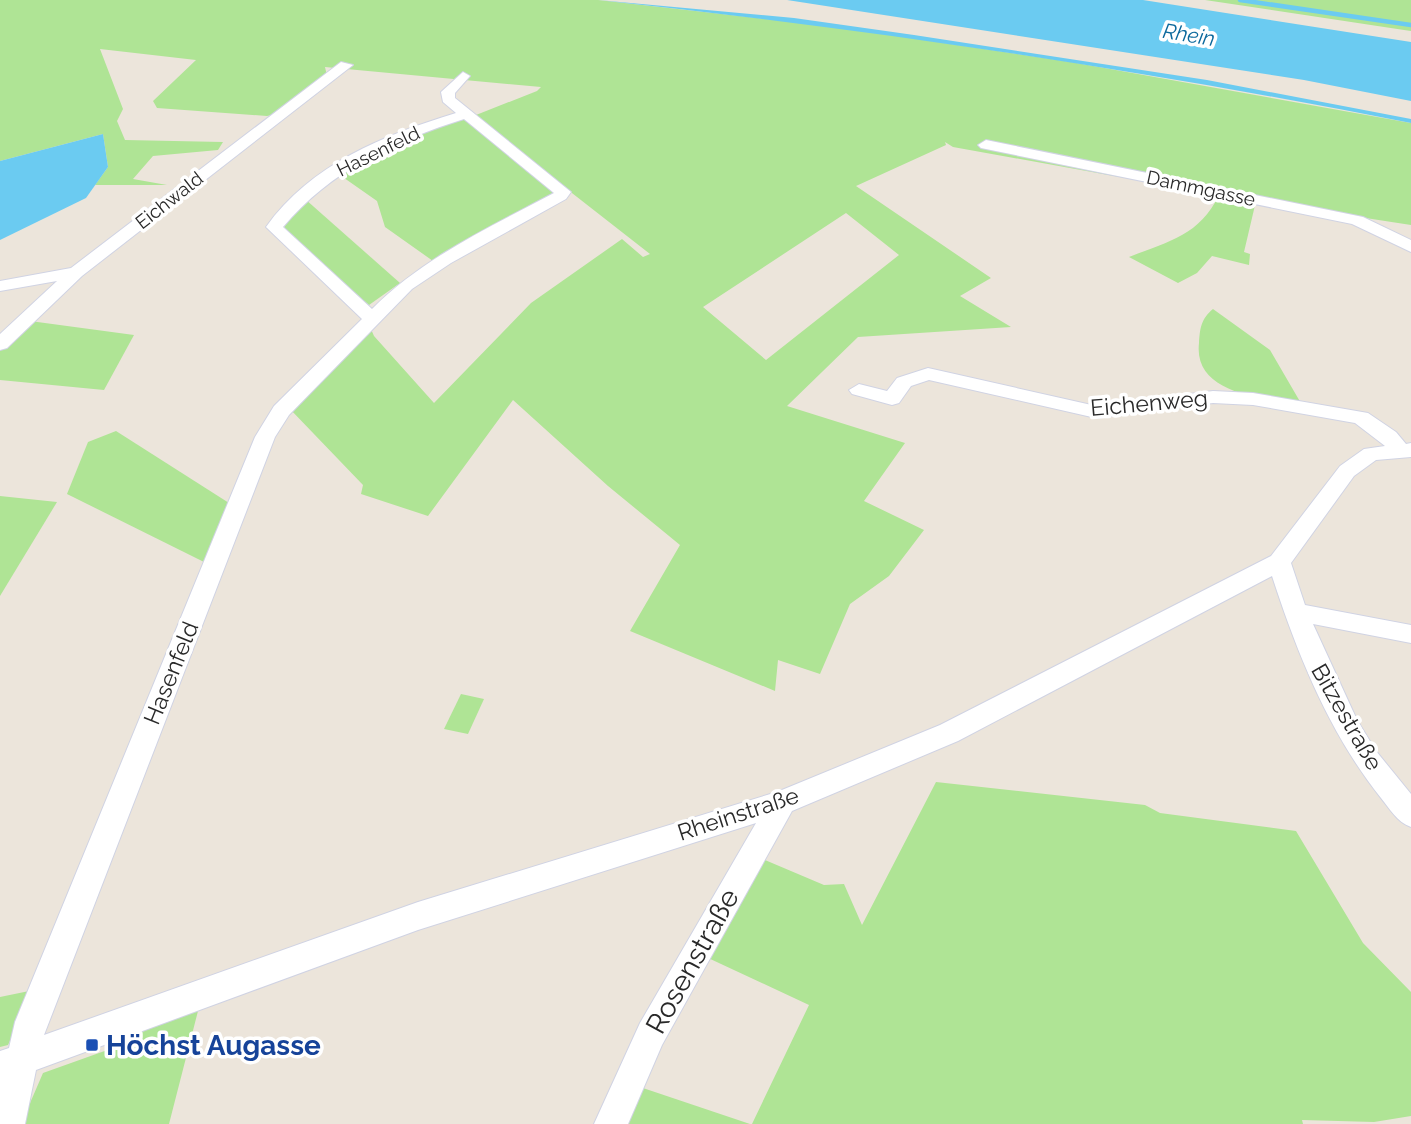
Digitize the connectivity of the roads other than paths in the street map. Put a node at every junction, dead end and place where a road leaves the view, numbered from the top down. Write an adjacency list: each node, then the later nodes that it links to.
1 (346, 65): 6 (street, Eichwald)
2 (463, 76): 3 (street, Hasenfeld)
3 (466, 114): 8 (street, Hasenfeld); 8 (street, Hasenfeld)
4 (986, 145): 5 (street, Dammgasse)
5 (1411, 247)
6 (76, 272): 7 (street); 9 (street, Eichwald)
7 (0, 286)
8 (372, 318): 17 (street, Hasenfeld)
9 (0, 344)
10 (859, 390): 11 (street, Eichenweg)
11 (1406, 450): 12 (street, Rheinstraße)
12 (1279, 562): 13 (street, Bitzestraße); 15 (street, Rheinstraße)
13 (1295, 612): 14 (street); 16 (street, Bitzestraße)
14 (1411, 634)
15 (782, 803): 17 (street, Rheinstraße); 19 (street, Rosenstraße)
16 (1411, 815)
17 (12, 1063): 18 (street, Hasenfeld)
18 (8, 1124)
19 (611, 1124)

